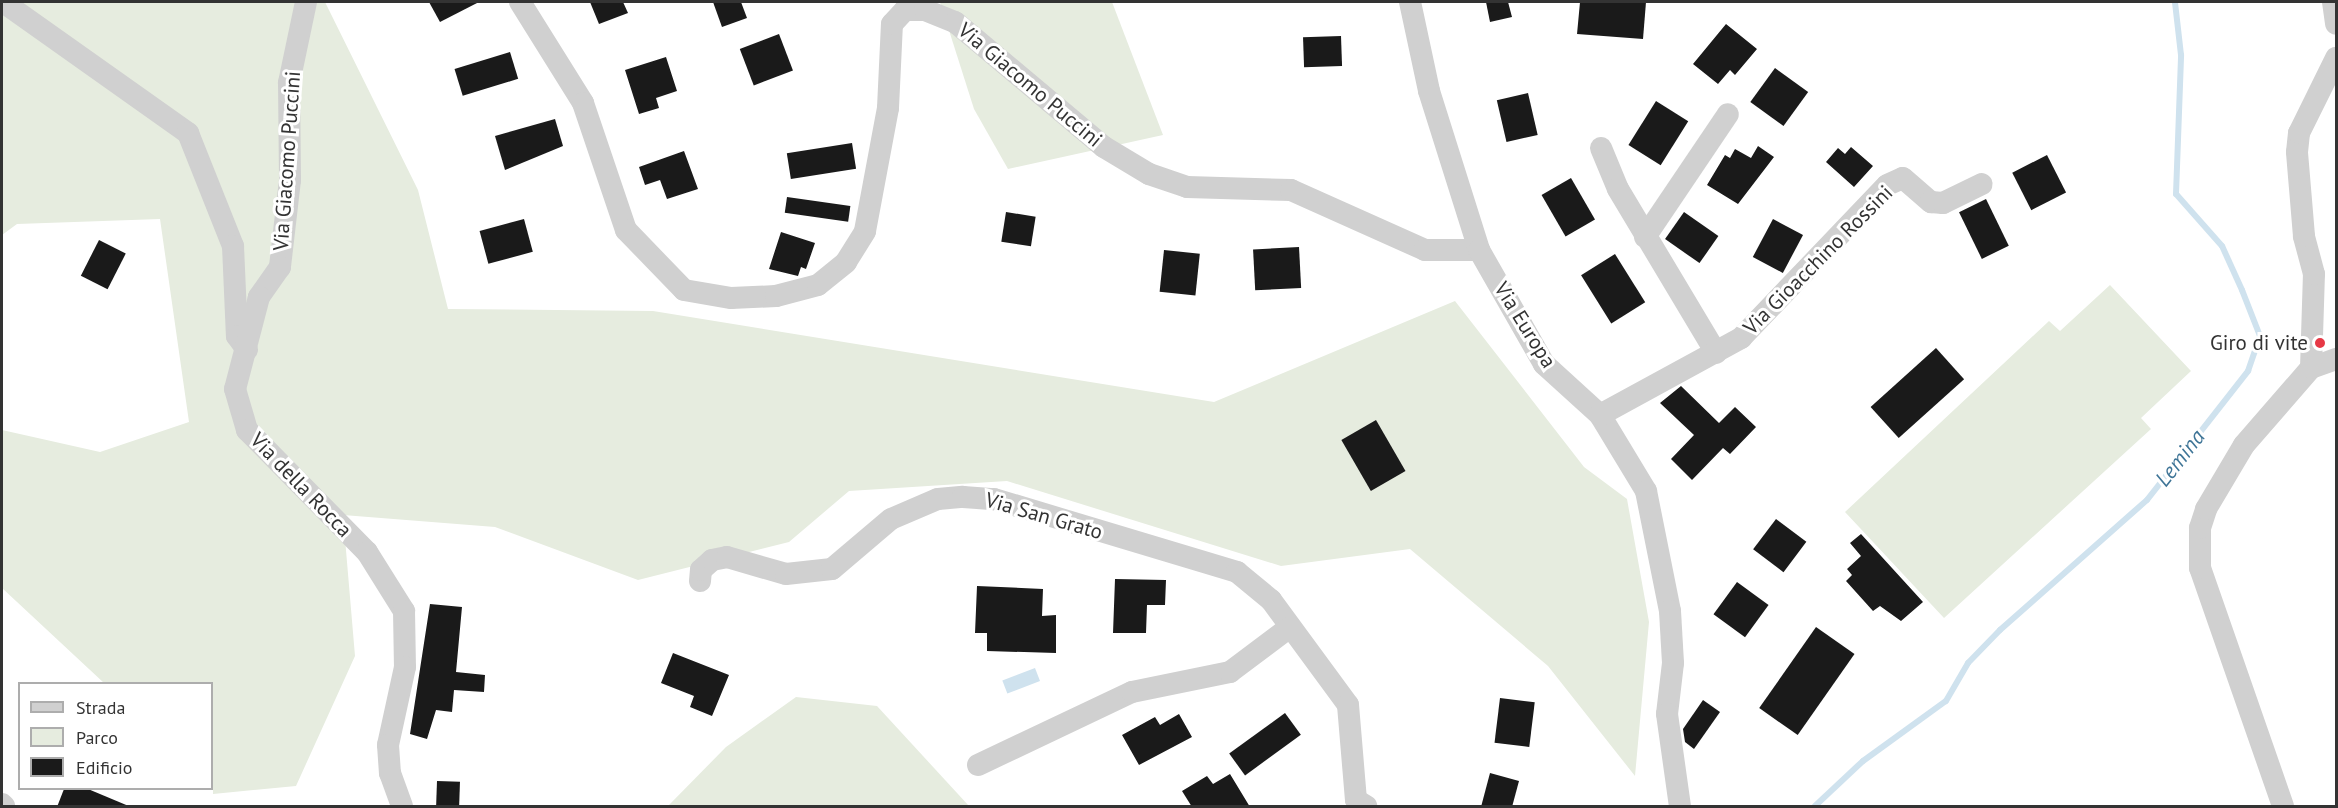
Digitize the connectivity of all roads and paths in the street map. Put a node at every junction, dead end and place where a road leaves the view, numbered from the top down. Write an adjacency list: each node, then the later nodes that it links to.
1 (3, 2): 13 (street)
2 (306, 2): 13 (street, Via Giacomo Puccini)
3 (520, 2): 12 (street, Via Giacomo Puccini)
4 (1410, 2): 12 (street, Via Europa)
5 (2333, 2): 6 (street)
6 (2337, 24)
7 (2337, 58): 16 (street)
8 (1728, 114): 11 (street)
9 (1601, 148): 11 (street)
10 (1982, 184): 14 (street, Via Gioacchino Rossini)
11 (1645, 237): 14 (street)
12 (1479, 250): 17 (street, Via Europa)
13 (246, 350): 21 (street, Via della Rocca)
14 (1716, 353): 17 (street, Via Gioacchino Rossini)
15 (2337, 359): 16 (street)
16 (2311, 368): 24 (street)
17 (1600, 415): 23 (street, Via Europa)
18 (700, 581): 19 (street, Via San Grato)
19 (1290, 627): 20 (street); 22 (street, Via San Grato)
20 (978, 765)
21 (402, 807)
22 (1366, 807)
23 (1680, 807)
24 (2283, 807)

